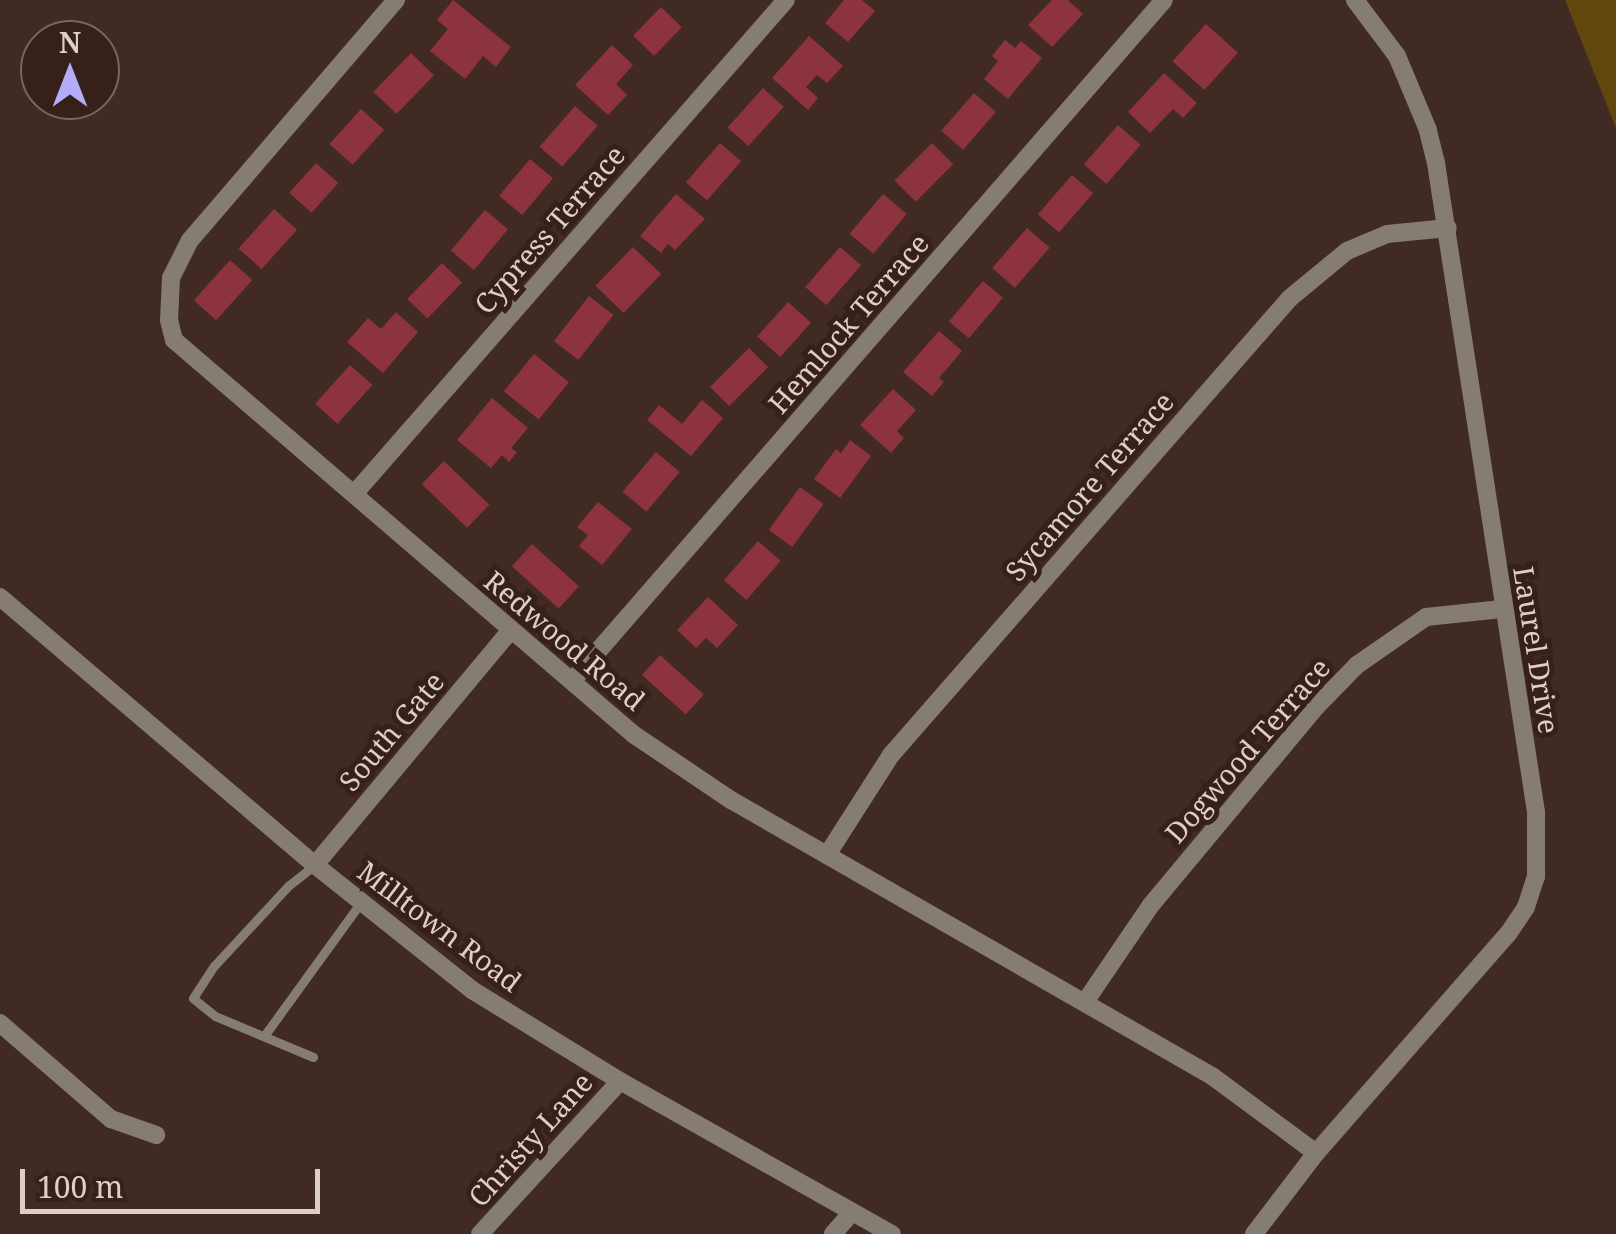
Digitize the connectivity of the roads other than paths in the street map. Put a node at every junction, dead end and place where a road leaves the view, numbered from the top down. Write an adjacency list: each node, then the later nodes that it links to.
1 (396, 0): 6 (street, Redwood Road)
2 (786, 0): 6 (street, Cypress Terrace)
3 (1164, 0): 10 (street, Hemlock Terrace)
4 (1355, 0): 5 (street, Laurel Drive)
5 (1448, 228): 8 (street, Laurel Drive); 11 (street, Sycamore Terrace)
6 (354, 494): 9 (street, Redwood Road)
7 (0, 597): 12 (street, Milltown Road)
8 (1502, 609): 14 (street, Dogwood Terrace); 20 (street, Laurel Drive)
9 (510, 632): 10 (street, Redwood Road); 12 (street, South Gate)
10 (572, 681): 11 (street, Redwood Road)
11 (827, 856): 14 (street, Redwood Road)
12 (314, 866): 13 (street, Milltown Road); 16 (lane)
13 (361, 902): 16 (lane); 18 (street, Milltown Road)
14 (1085, 1002): 20 (street, Redwood Road)
15 (0, 1023): 19 (street)
16 (264, 1036): 17 (lane)
17 (313, 1057)
18 (620, 1080): 21 (street, Milltown Road); 22 (street, Christy Lane)
19 (156, 1135)
20 (1316, 1153): 25 (street, Laurel Drive)
21 (852, 1212): 23 (street); 24 (street, Milltown Road)
22 (480, 1234)
23 (833, 1234)
24 (892, 1234)
25 (1254, 1234)

